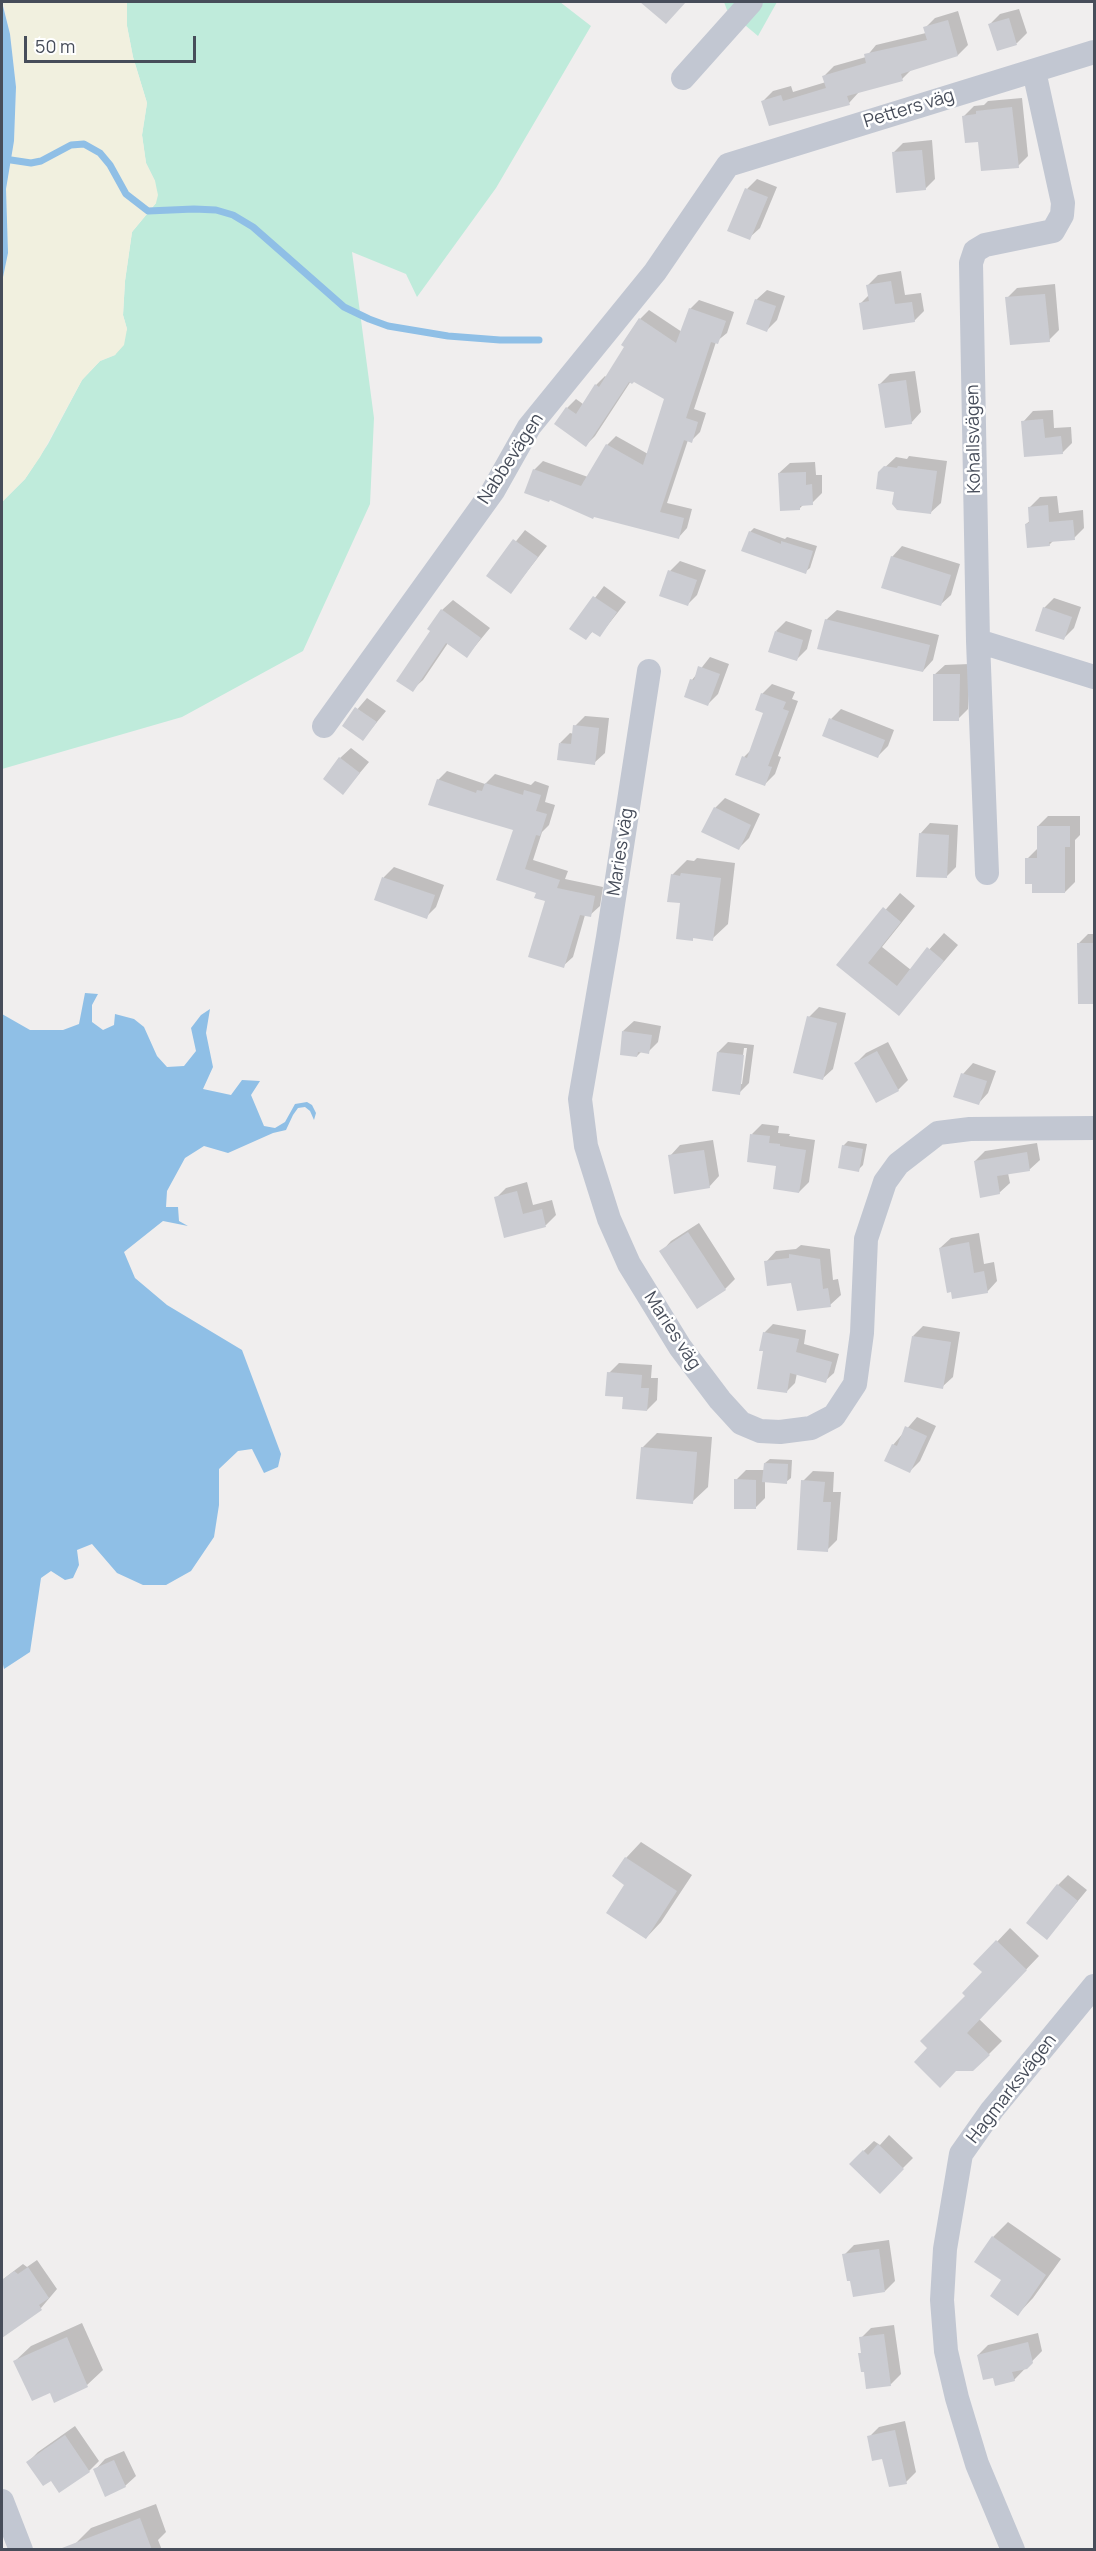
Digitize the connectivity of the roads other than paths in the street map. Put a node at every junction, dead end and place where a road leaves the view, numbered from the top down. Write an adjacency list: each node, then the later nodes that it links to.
1 (751, 2): 4 (street)
2 (1095, 52): 3 (street, Petters väg)
3 (1034, 71): 5 (street, Petters väg); 6 (street, Kohallsvägen)
4 (683, 78)
5 (725, 168): 9 (street, Nabbevägen)
6 (978, 641): 8 (street); 10 (street, Kohallsvägen)
7 (649, 671): 11 (street, Maries väg)
8 (1095, 677)
9 (324, 726)
10 (987, 873)
11 (1095, 1128)
12 (1095, 1986): 15 (street, Hagmarksvägen)
13 (2, 2501): 14 (street)
14 (21, 2550)
15 (1013, 2550)

